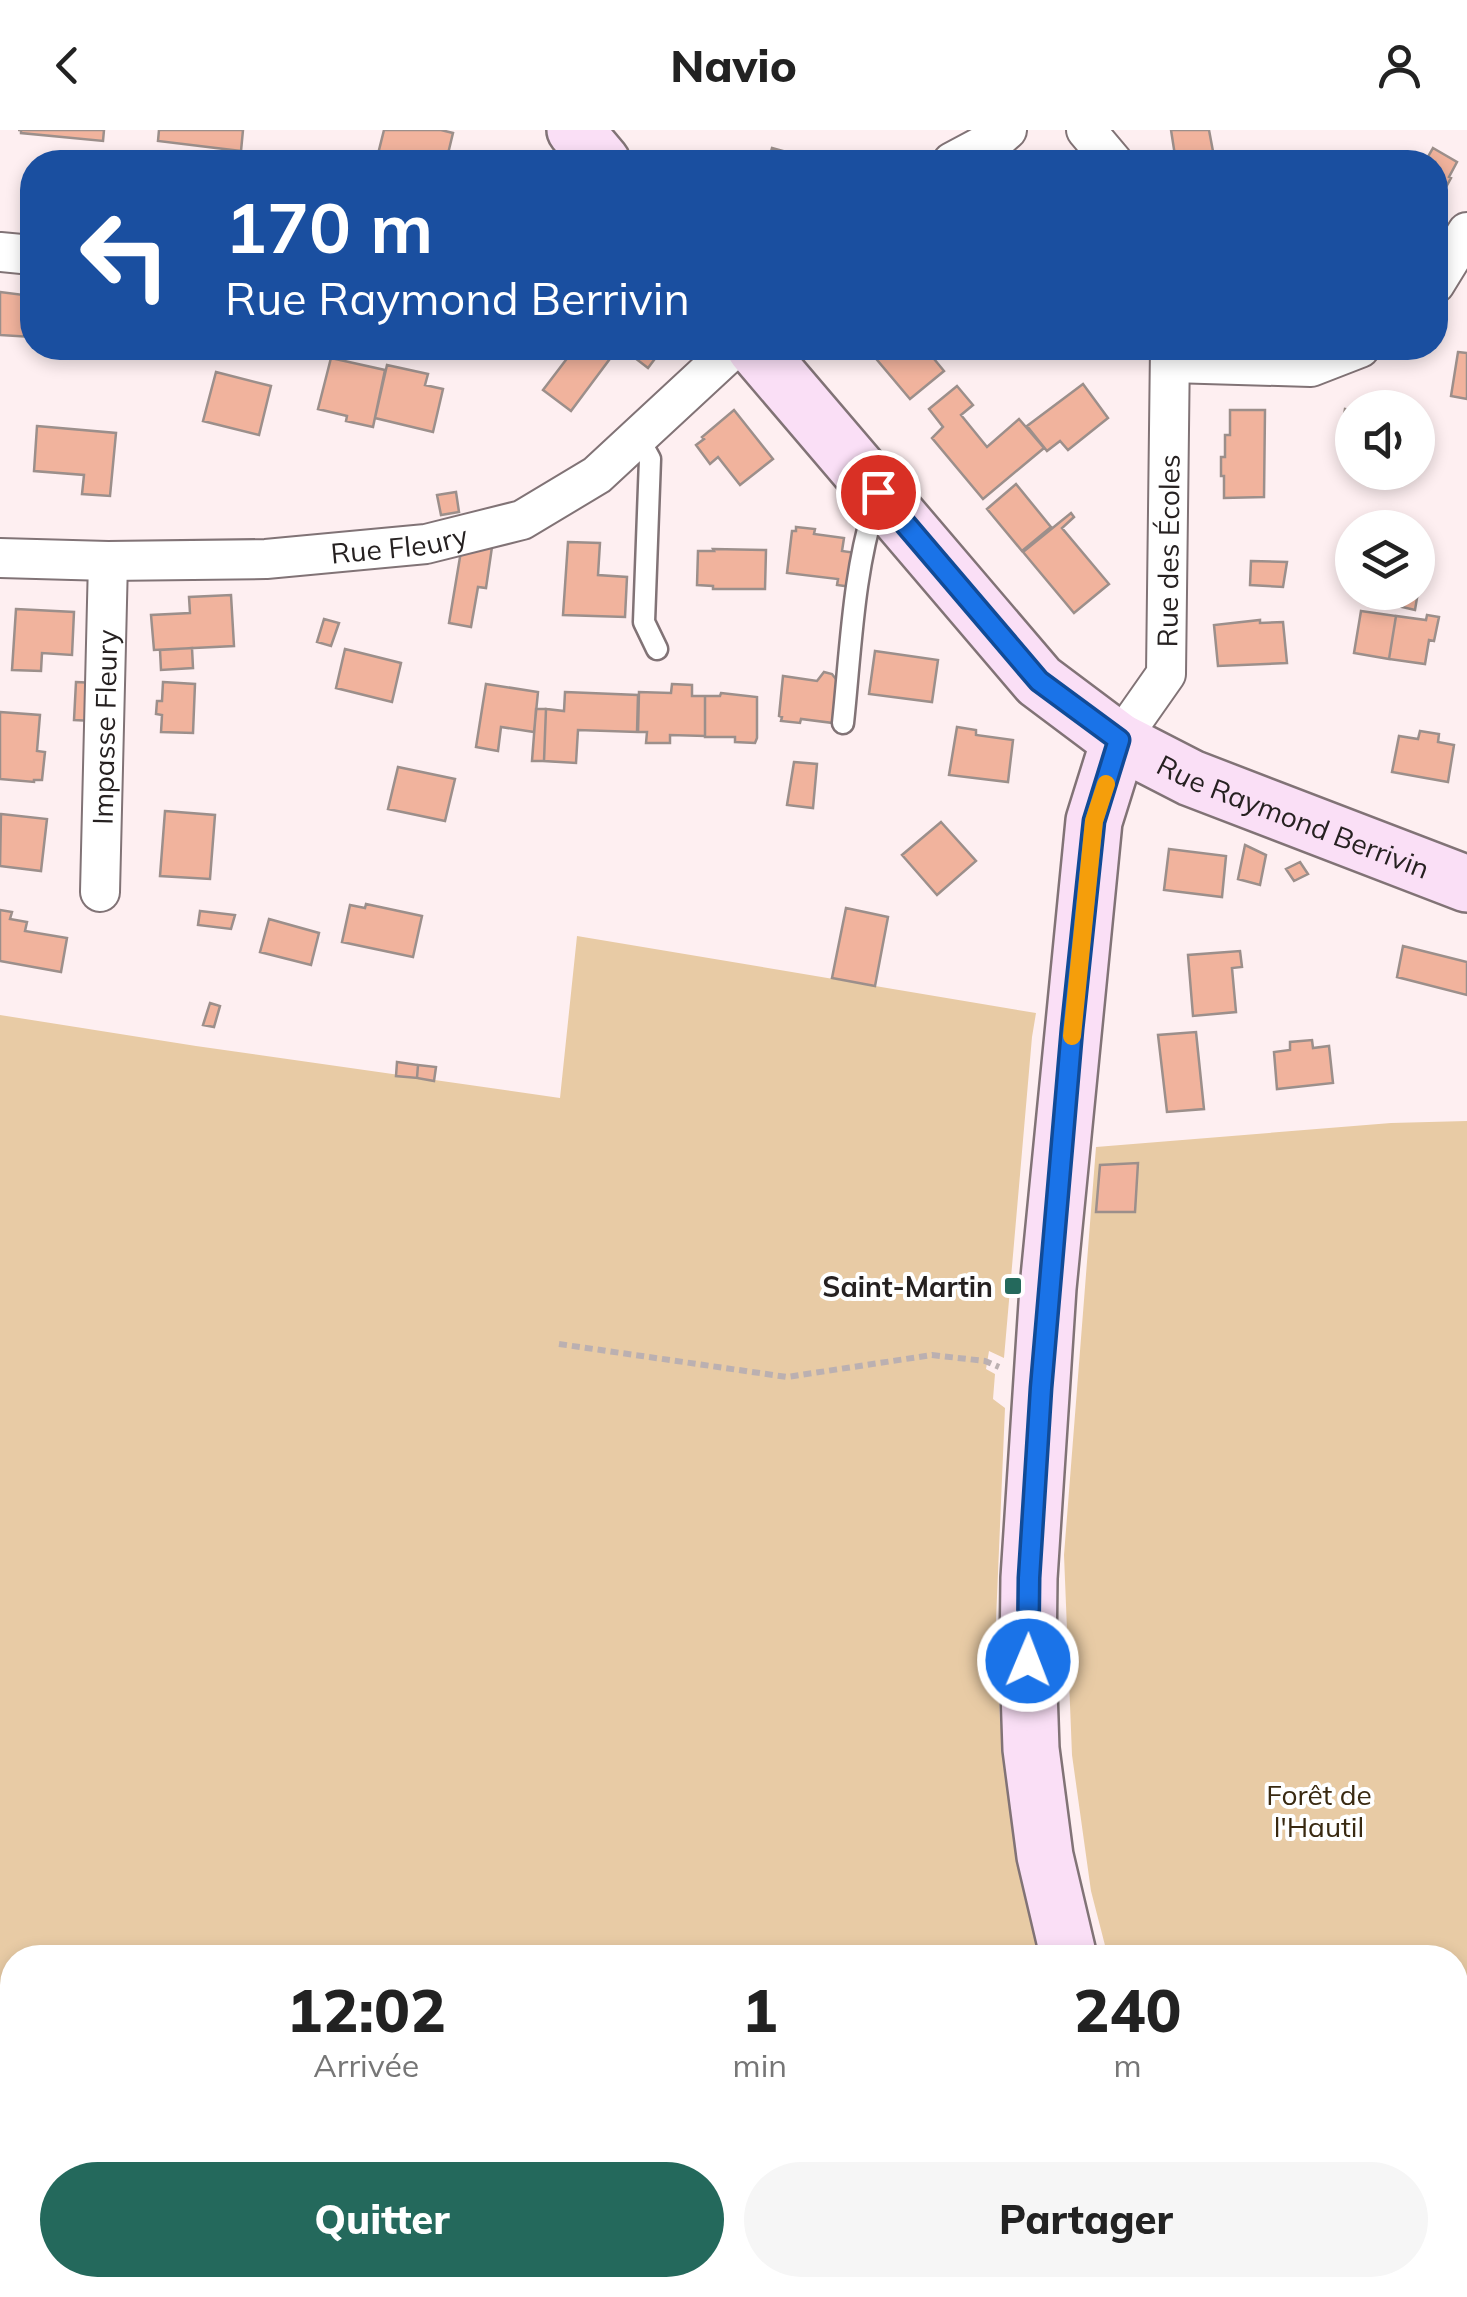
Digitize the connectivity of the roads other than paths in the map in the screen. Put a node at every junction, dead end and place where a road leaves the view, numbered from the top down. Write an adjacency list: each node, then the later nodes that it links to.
1 (574, 130): 4 (street)
2 (1007, 130): 5 (street)
3 (1086, 130): 6 (street)
4 (592, 150)
5 (975, 150)
6 (1104, 150)
7 (1467, 232): 8 (street)
8 (1448, 263)
9 (721, 360): 14 (street, Rue Fleury)
10 (765, 360): 15 (street, Rue Raymond Berrivin)
11 (1170, 360): 20 (street, Rue des Écoles)
12 (1229, 360): 13 (street)
13 (1329, 360)
14 (638, 437): 17 (street, Rue Fleury); 18 (lane)
15 (878, 492): 19 (lane); 20 (street, Rue Raymond Berrivin)
16 (0, 558): 17 (street, Rue Fleury)
17 (108, 561): 22 (street, Impasse Fleury)
18 (657, 648)
19 (844, 722)
20 (1119, 740): 21 (street, Rue Raymond Berrivin); 23 (street)
21 (1467, 884)
22 (100, 892)
23 (1066, 1945)

